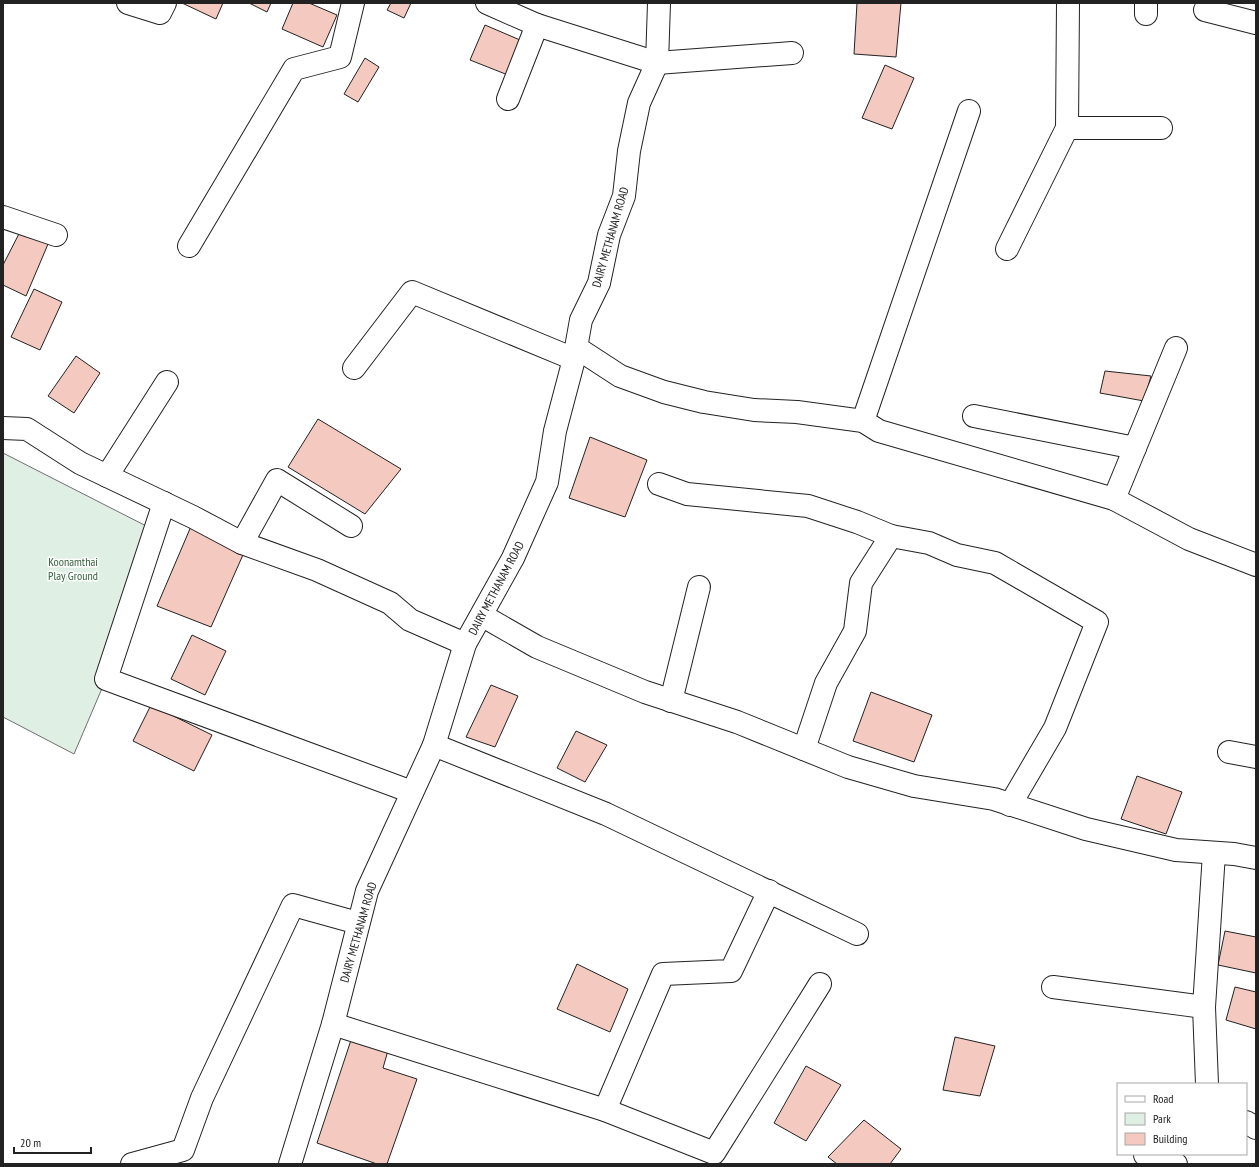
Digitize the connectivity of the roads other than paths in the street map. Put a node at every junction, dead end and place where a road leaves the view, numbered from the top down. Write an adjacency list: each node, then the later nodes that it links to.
1 (128, 3): 2 (street)
2 (165, 3)
3 (353, 3): 18 (street)
4 (487, 3): 9 (street)
5 (659, 3): 11 (street, DAIRY METHANAM ROAD)
6 (1068, 3): 14 (street)
7 (1205, 10): 8 (street)
8 (1256, 23)
9 (537, 25): 11 (street); 12 (street)
10 (792, 53): 11 (street)
11 (657, 63): 21 (street, DAIRY METHANAM ROAD)
12 (508, 99)
13 (969, 111): 25 (street)
14 (1067, 128): 15 (street); 19 (street)
15 (1161, 128)
16 (3, 217): 17 (street)
17 (56, 235)
18 (189, 246)
19 (1007, 249)
20 (1176, 348): 27 (street)
21 (576, 354): 22 (street); 25 (street); 37 (street, DAIRY METHANAM ROAD)
22 (354, 368)
23 (167, 382): 28 (street)
24 (974, 416): 27 (street)
25 (863, 421): 30 (street)
26 (3, 428): 28 (street)
27 (1135, 448): 30 (street)
28 (107, 476): 31 (street)
29 (659, 484): 33 (street)
30 (1114, 499): 35 (street)
31 (164, 503): 34 (street); 44 (street)
32 (351, 526): 34 (street)
33 (891, 536): 41 (street); 45 (street)
34 (242, 543): 38 (street)
35 (1256, 565)
36 (699, 587): 39 (street)
37 (482, 616): 38 (street, DAIRY METHANAM ROAD); 39 (street)
38 (466, 644): 40 (street, DAIRY METHANAM ROAD)
39 (671, 701): 41 (street)
40 (434, 745): 44 (street, DAIRY METHANAM ROAD); 48 (street)
41 (804, 749): 45 (street)
42 (1229, 752): 43 (street)
43 (1256, 758)
44 (412, 792): 49 (street, DAIRY METHANAM ROAD)
45 (1010, 805): 46 (street)
46 (1214, 853): 47 (street); 53 (street)
47 (1256, 858)
48 (768, 891): 50 (street); 56 (street)
49 (358, 923): 54 (street, DAIRY METHANAM ROAD); 60 (street)
50 (857, 934)
51 (820, 984): 56 (street)
52 (1053, 987): 53 (street)
53 (1204, 1008): 55 (street)
54 (333, 1024): 56 (street); 61 (street, DAIRY METHANAM ROAD)
55 (1207, 1083)
56 (605, 1110)
57 (1247, 1123): 58 (street)
58 (1256, 1128)
59 (1145, 1155): 62 (street)
60 (132, 1164)
61 (290, 1164)
62 (1176, 1164)

